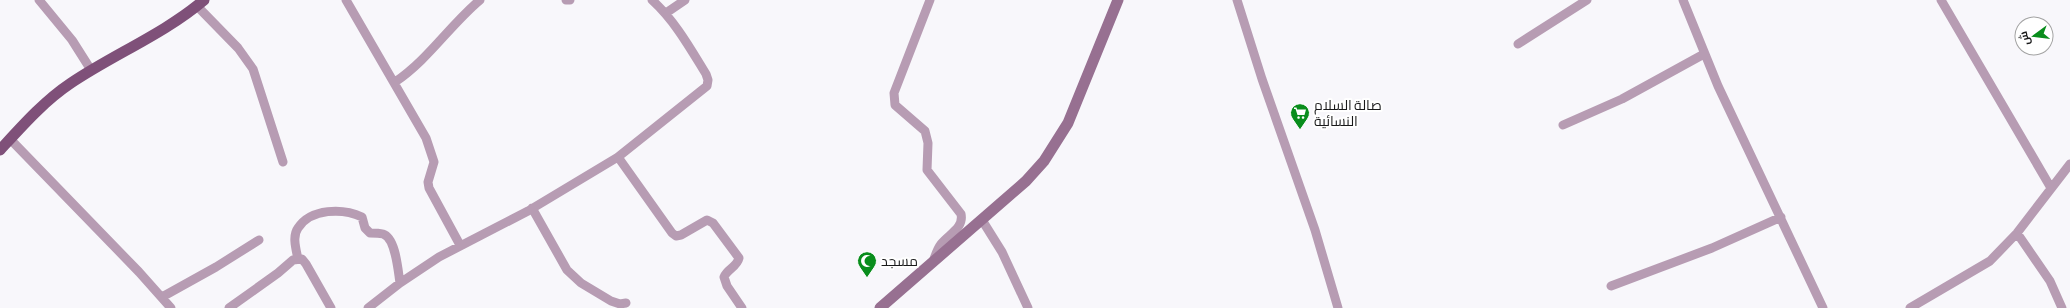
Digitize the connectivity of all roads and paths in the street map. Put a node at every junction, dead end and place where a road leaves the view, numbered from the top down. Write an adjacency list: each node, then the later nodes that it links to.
1 (39, 0): 18 (street)
2 (346, 0): 19 (street)
3 (480, 0): 19 (street)
4 (566, 0): 5 (street)
5 (570, 0)
6 (652, 0): 15 (street)
7 (685, 0): 15 (street)
8 (930, 0): 34 (street)
9 (1118, 0): 29 (main road)
10 (1237, 0): 46 (street)
11 (1587, 0): 16 (street)
12 (1684, 0): 17 (street)
13 (1941, 0): 26 (street)
14 (201, 2): 18 (main road); 24 (street)
15 (666, 13): 23 (street)
16 (1518, 44)
17 (1704, 54): 20 (street); 28 (street)
18 (91, 70): 21 (main road)
19 (395, 82): 32 (street)
20 (1563, 125)
21 (10, 139): 22 (main road); 37 (street)
22 (0, 150)
23 (618, 157): 27 (street); 43 (street)
24 (283, 162)
25 (2070, 164): 26 (street)
26 (2051, 188): 30 (street)
27 (532, 208): 32 (street); 38 (street)
28 (1781, 218): 36 (street); 47 (street)
29 (982, 220): 34 (main road); 45 (street)
30 (2017, 233): 48 (street); 49 (street)
31 (259, 240): 37 (street)
32 (460, 245): 35 (street)
33 (298, 259): 35 (street); 40 (street); 41 (street)
34 (932, 263): 44 (main road)
35 (400, 283): 42 (street)
36 (1611, 286)
37 (162, 297): 39 (street)
38 (626, 303)
39 (171, 308)
40 (229, 308)
41 (331, 308)
42 (368, 308)
43 (742, 308)
44 (880, 308)
45 (1028, 308)
46 (1338, 308)
47 (1824, 308)
48 (1910, 308)
49 (2062, 308)

